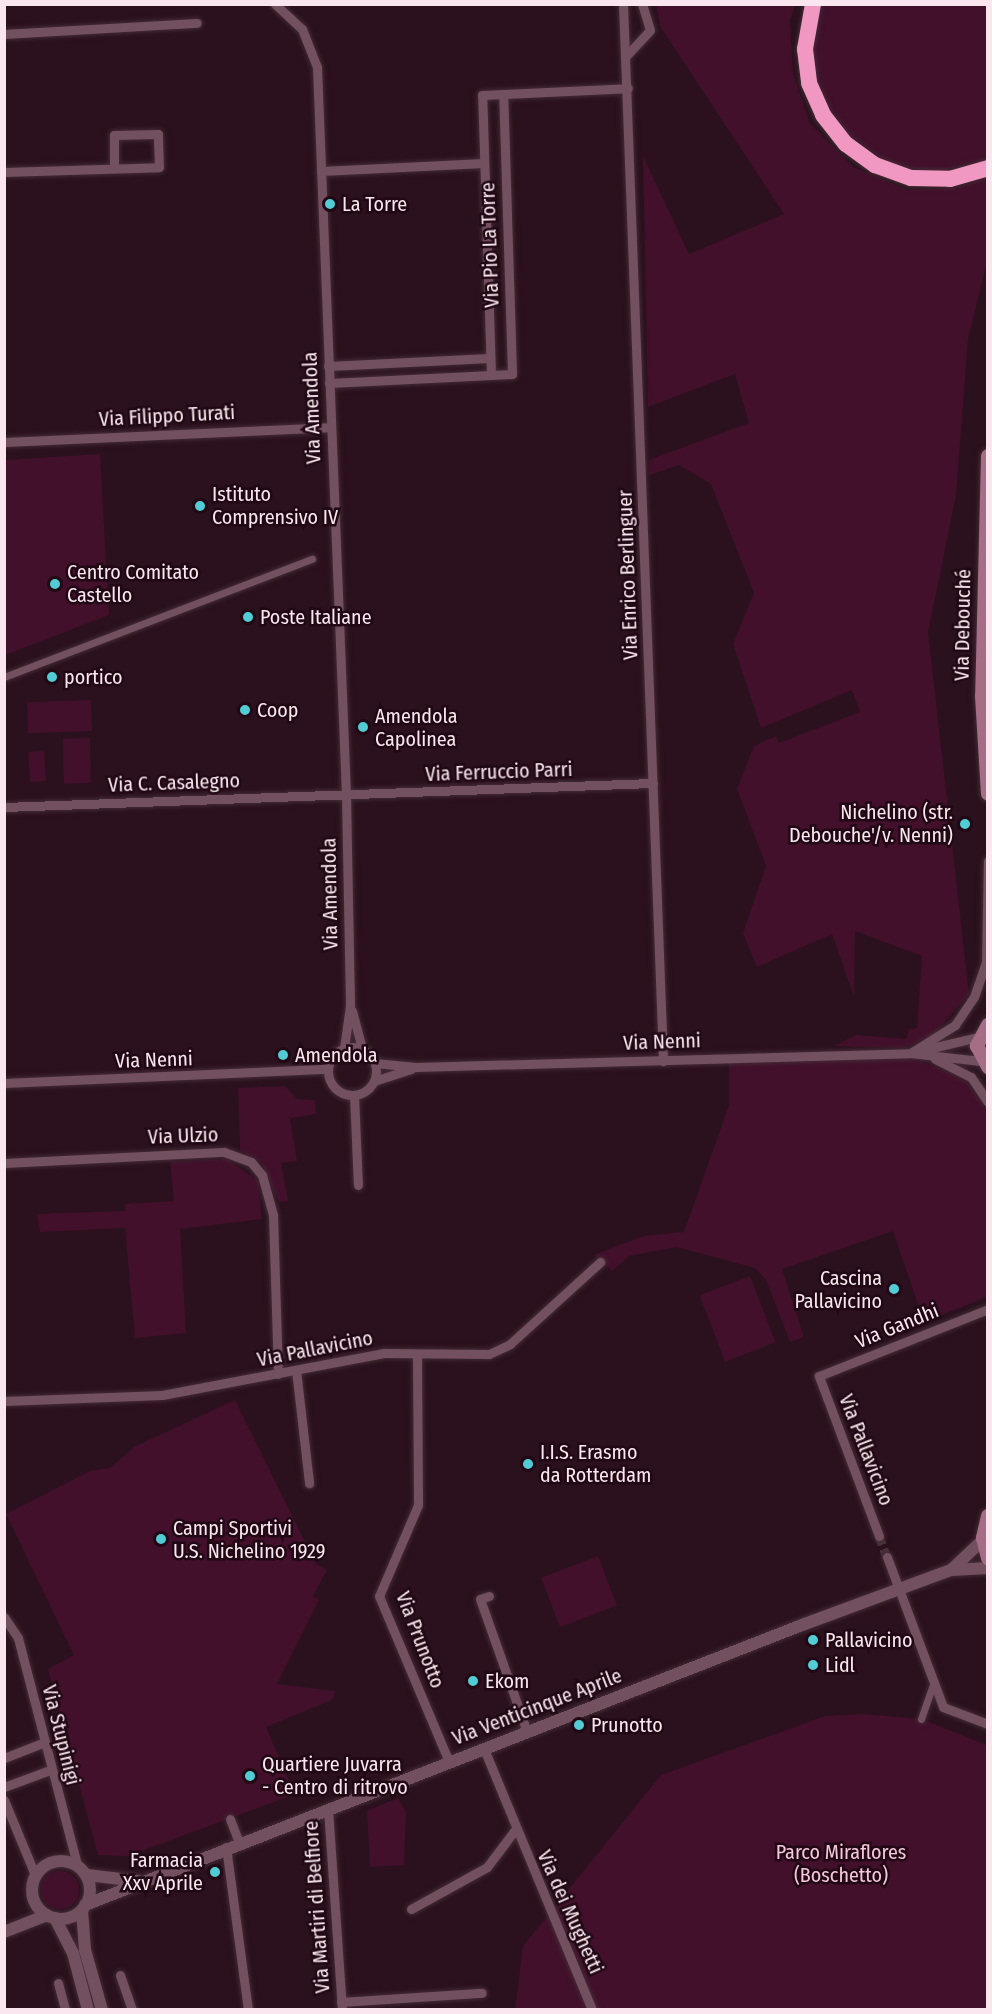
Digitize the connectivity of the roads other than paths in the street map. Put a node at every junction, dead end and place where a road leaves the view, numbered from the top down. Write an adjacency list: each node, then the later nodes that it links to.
1 (275, 4): 13 (street, Via Amendola)
2 (642, 4): 7 (street)
3 (813, 4): 12 (highway)
4 (624, 5): 7 (street, Via Enrico Berlinguer)
5 (197, 23): 6 (street)
6 (4, 34)
7 (626, 56): 8 (street, Via Enrico Berlinguer)
8 (628, 88): 9 (street); 24 (street, Via Enrico Berlinguer)
9 (503, 94): 10 (street, Via Pio La Torre); 17 (street, Via Pio La Torre)
10 (484, 163): 13 (street, Via Pio La Torre); 15 (street, Via Pio La Torre)
11 (114, 168): 11 (street); 14 (street)
12 (987, 168)
13 (321, 171): 16 (street, Via Amendola)
14 (4, 172)
15 (490, 358): 16 (street); 17 (street, Via Pio La Torre)
16 (328, 366): 18 (street, Via Amendola)
17 (491, 375): 18 (street, Via Pio La Torre)
18 (329, 382): 19 (street, Via Amendola)
19 (330, 427): 20 (street, Via Filippo Turati); 26 (street, Via Amendola)
20 (4, 442)
21 (987, 456): 25 (main road, Via Debouché)
22 (312, 559): 23 (street)
23 (4, 677)
24 (653, 783): 26 (street, Via Ferruccio Parri); 35 (street, Via Enrico Berlinguer)
25 (987, 794)
26 (346, 796): 27 (street, Via C. Casalegno); 29 (street, Via Amendola)
27 (4, 807)
28 (987, 861): 34 (street)
29 (350, 1006): 32 (street, Via Amendola); 33 (street, Via Amendola)
30 (987, 1025): 31 (main road)
31 (978, 1038): 34 (street, Via Nenni); 37 (main road)
32 (344, 1048): 33 (street); 39 (street)
33 (363, 1049): 36 (street)
34 (910, 1053): 35 (street, Via Nenni); 37 (street, Via Nenni); 43 (street, Via Nenni)
35 (663, 1061): 38 (street, Via Nenni)
36 (375, 1063): 38 (street, Via Nenni); 40 (street)
37 (984, 1064)
38 (416, 1067): 40 (street, Via Nenni)
39 (329, 1074): 41 (street, Via Nenni); 42 (street)
40 (374, 1081): 42 (street)
41 (4, 1083)
42 (354, 1095): 45 (street)
43 (987, 1102)
44 (4, 1163): 50 (street, Via Ulzio)
45 (358, 1185)
46 (600, 1262): 48 (street, Via Pallavicino)
47 (987, 1309): 51 (street, Via Gandhi)
48 (417, 1354): 49 (street, Via Pallavicino); 71 (street, Via Prunotto)
49 (296, 1370): 50 (street, Via Pallavicino); 53 (street)
50 (278, 1374): 52 (street, Via Pallavicino)
51 (819, 1376): 55 (street, Via Pallavicino)
52 (4, 1401)
53 (309, 1483)
54 (987, 1516): 56 (main road)
55 (879, 1536)
56 (983, 1540): 58 (main road); 60 (street, Via Venticinque Aprile)
57 (887, 1557): 61 (street)
58 (987, 1558)
59 (987, 1568): 60 (street, Via Venticinque Aprile)
60 (951, 1570): 61 (street, Via Venticinque Aprile)
61 (898, 1590): 64 (street); 67 (street, Via Venticinque Aprile)
62 (489, 1596): 67 (street)
63 (4, 1617): 68 (street, Via Stupinigi)
64 (932, 1687): 65 (street); 66 (street)
65 (921, 1719)
66 (987, 1724)
67 (526, 1732): 69 (street, Via Venticinque Aprile)
68 (45, 1742): 70 (street); 72 (street, Via Stupinigi)
69 (484, 1749): 71 (street, Via Venticinque Aprile); 77 (street, Via dei Mughetti)
70 (4, 1758)
71 (449, 1762): 75 (street, Via Venticinque Aprile)
72 (50, 1770): 73 (street); 80 (street, Via Stupinigi)
73 (4, 1787)
74 (4, 1800): 81 (street)
75 (328, 1809): 78 (street, Via Venticinque Aprile); 93 (street, Via Martiri di Belfiore)
76 (230, 1819): 78 (street)
77 (515, 1830): 86 (street); 99 (street, Via dei Mughetti)
78 (239, 1842): 79 (street, Via Venticinque Aprile)
79 (226, 1847): 83 (street, Via Venticinque Aprile); 98 (street)
80 (76, 1864): 81 (street); 82 (street)
81 (35, 1875): 84 (street)
82 (87, 1875): 83 (street, Via Venticinque Aprile); 85 (street)
83 (138, 1881): 85 (street, Via Venticinque Aprile)
84 (34, 1901): 87 (street); 88 (street)
85 (84, 1908): 87 (street); 96 (street)
86 (411, 1909)
87 (51, 1917): 88 (street); 95 (street)
88 (22, 1924): 89 (street)
89 (4, 1932)
90 (120, 1975): 97 (street)
91 (58, 1983): 94 (street)
92 (482, 1993): 93 (street, Via Martiri di Belfiore)
93 (342, 2006)
94 (65, 2010)
95 (88, 2010)
96 (102, 2010)
97 (132, 2010)
98 (248, 2010)
99 (592, 2010)

